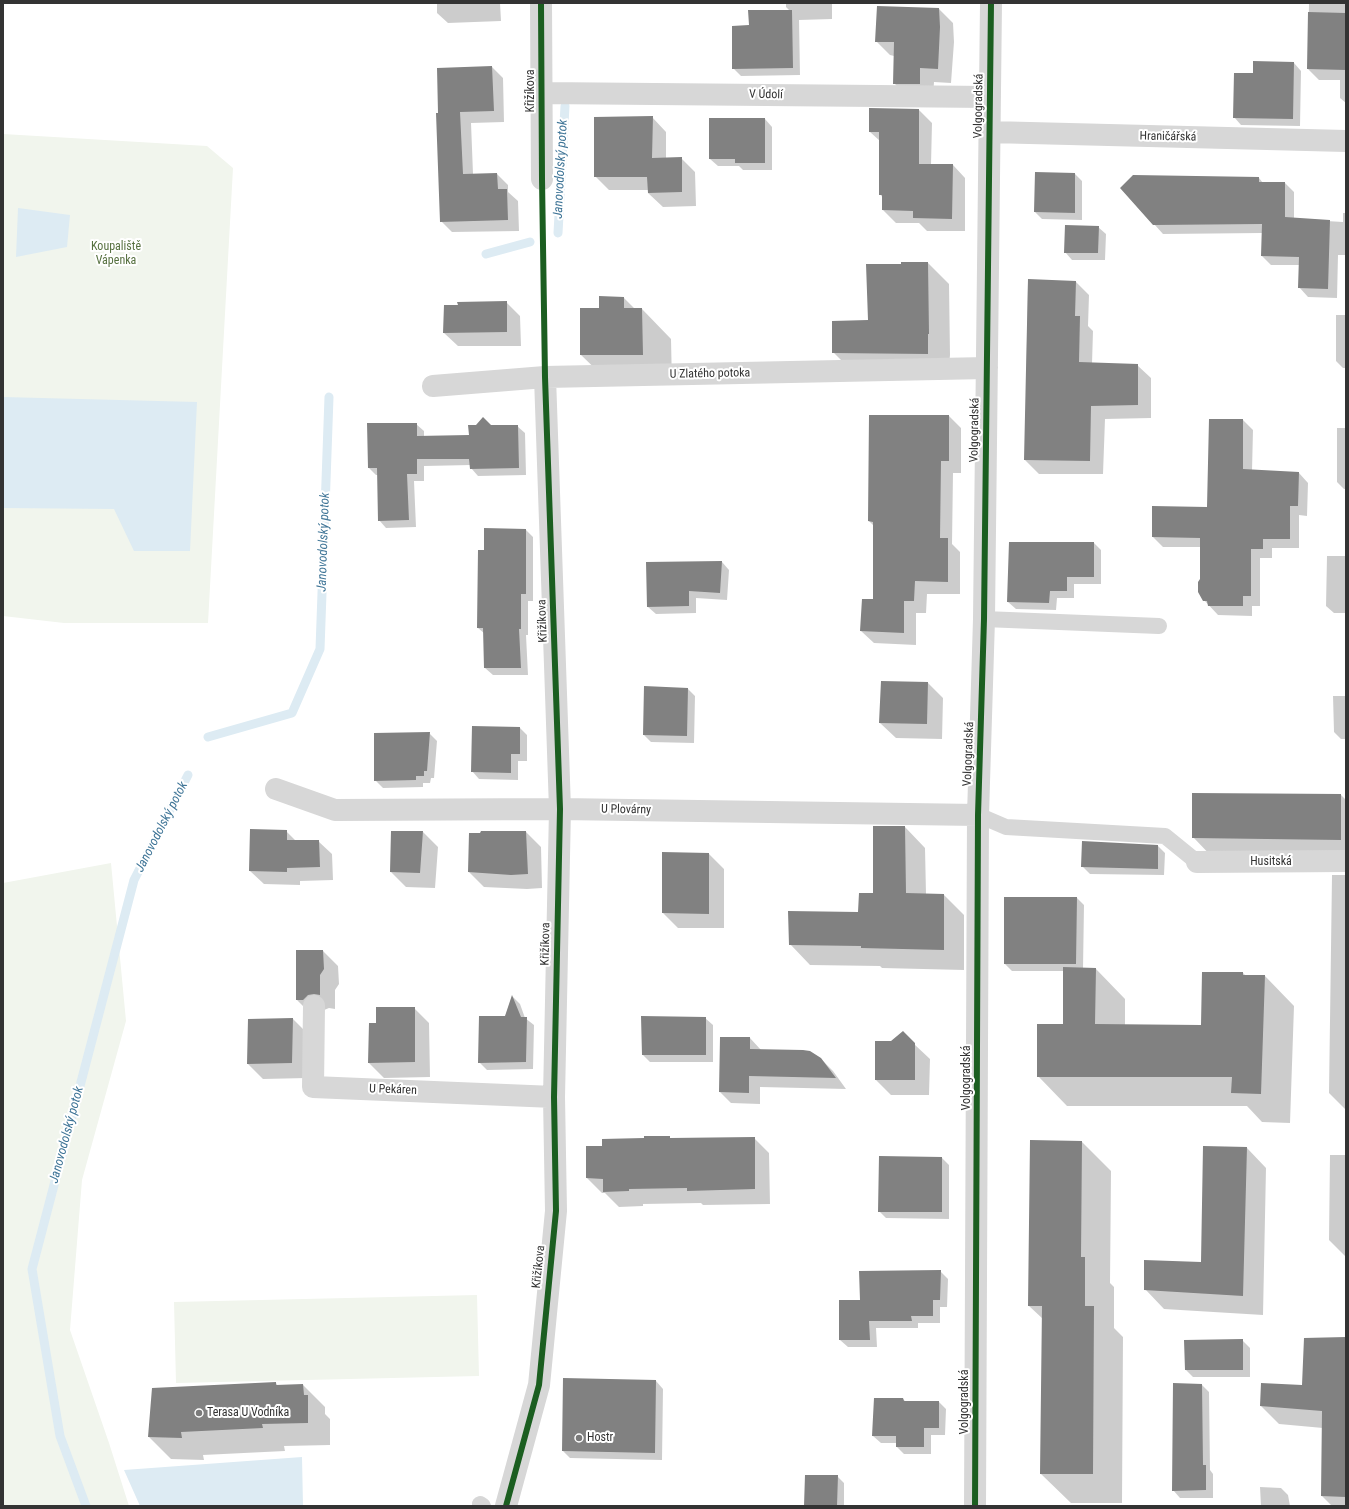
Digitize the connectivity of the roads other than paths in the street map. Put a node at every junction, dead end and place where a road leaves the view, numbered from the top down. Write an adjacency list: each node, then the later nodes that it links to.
1 (541, 3): 3 (street, Křižíkova)
2 (991, 3): 4 (street, Volgogradská)
3 (542, 93): 4 (street, V Údolí); 7 (street, Křižíkova)
4 (990, 97): 5 (street, Volgogradská)
5 (990, 132): 6 (street, Hraničářská); 8 (street, Volgogradská)
6 (1346, 141)
7 (542, 179)
8 (986, 368): 9 (street, U Zlatého potoka); 11 (street, Volgogradská)
9 (546, 377): 10 (street, U Zlatého potoka); 14 (street, Křižíkova)
10 (433, 386)
11 (984, 619): 12 (lane); 15 (street, Volgogradská)
12 (1159, 626)
13 (276, 789): 14 (street, U Plovárny)
14 (560, 809): 15 (street, U Plovárny); 19 (street, Křižíkova)
15 (978, 815): 17 (lane); 21 (street, Volgogradská)
16 (1346, 861): 17 (street, Husitská)
17 (1197, 862)
18 (314, 1006): 19 (street, U Pekáren)
19 (554, 1097): 20 (street, Křižíkova)
20 (506, 1506)
21 (975, 1506)

